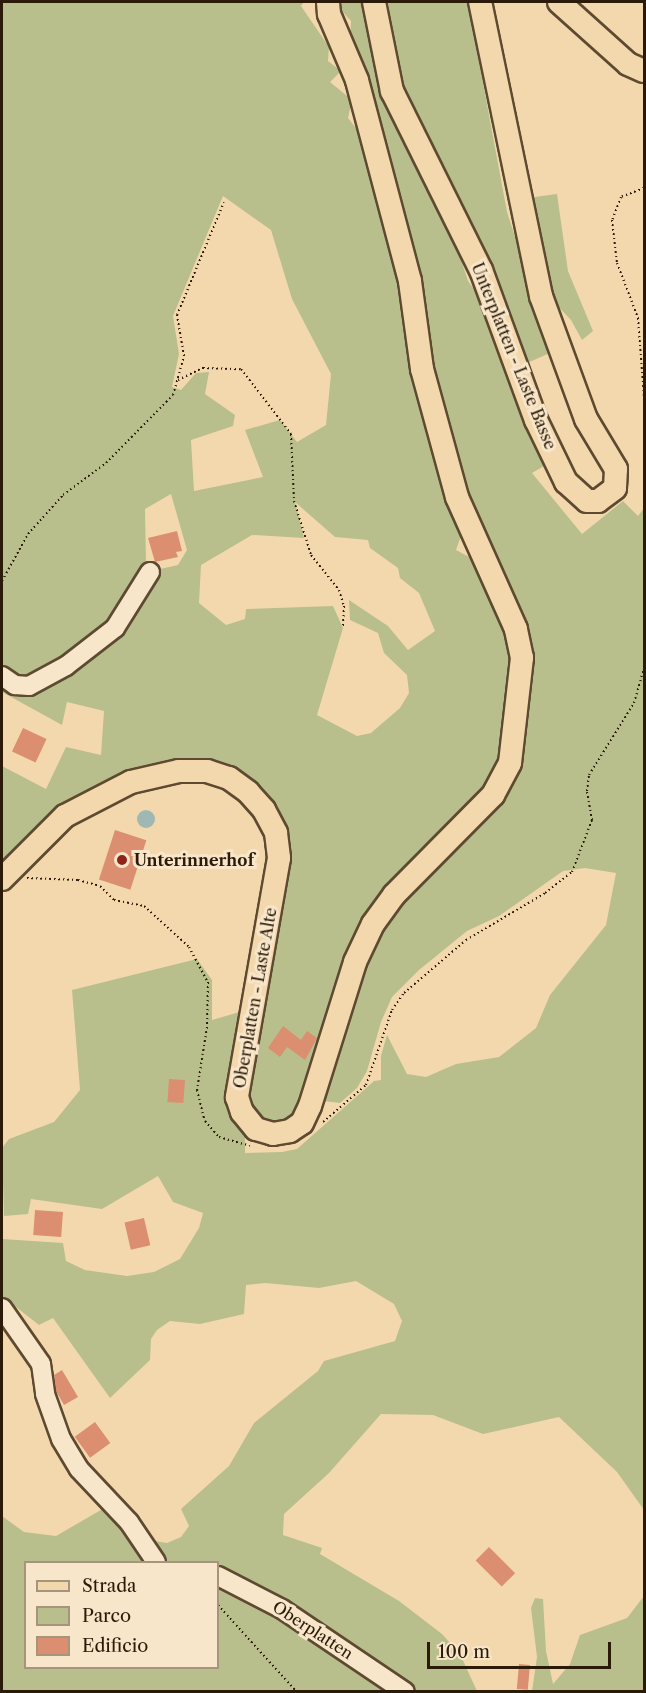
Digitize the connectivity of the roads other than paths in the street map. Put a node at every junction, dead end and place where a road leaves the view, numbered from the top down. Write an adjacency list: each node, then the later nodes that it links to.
1 (328, 2): 8 (main road, Oberplatten - Laste Alte)
2 (374, 2): 3 (main road, Unterplatten - Laste Basse)
3 (480, 2)
4 (559, 2): 5 (main road)
5 (645, 71)
6 (150, 572): 7 (street)
7 (2, 676)
8 (2, 879)
9 (2, 1308): 10 (street)
10 (155, 1561)
11 (219, 1577): 12 (street, Oberplatten)
12 (405, 1692)

